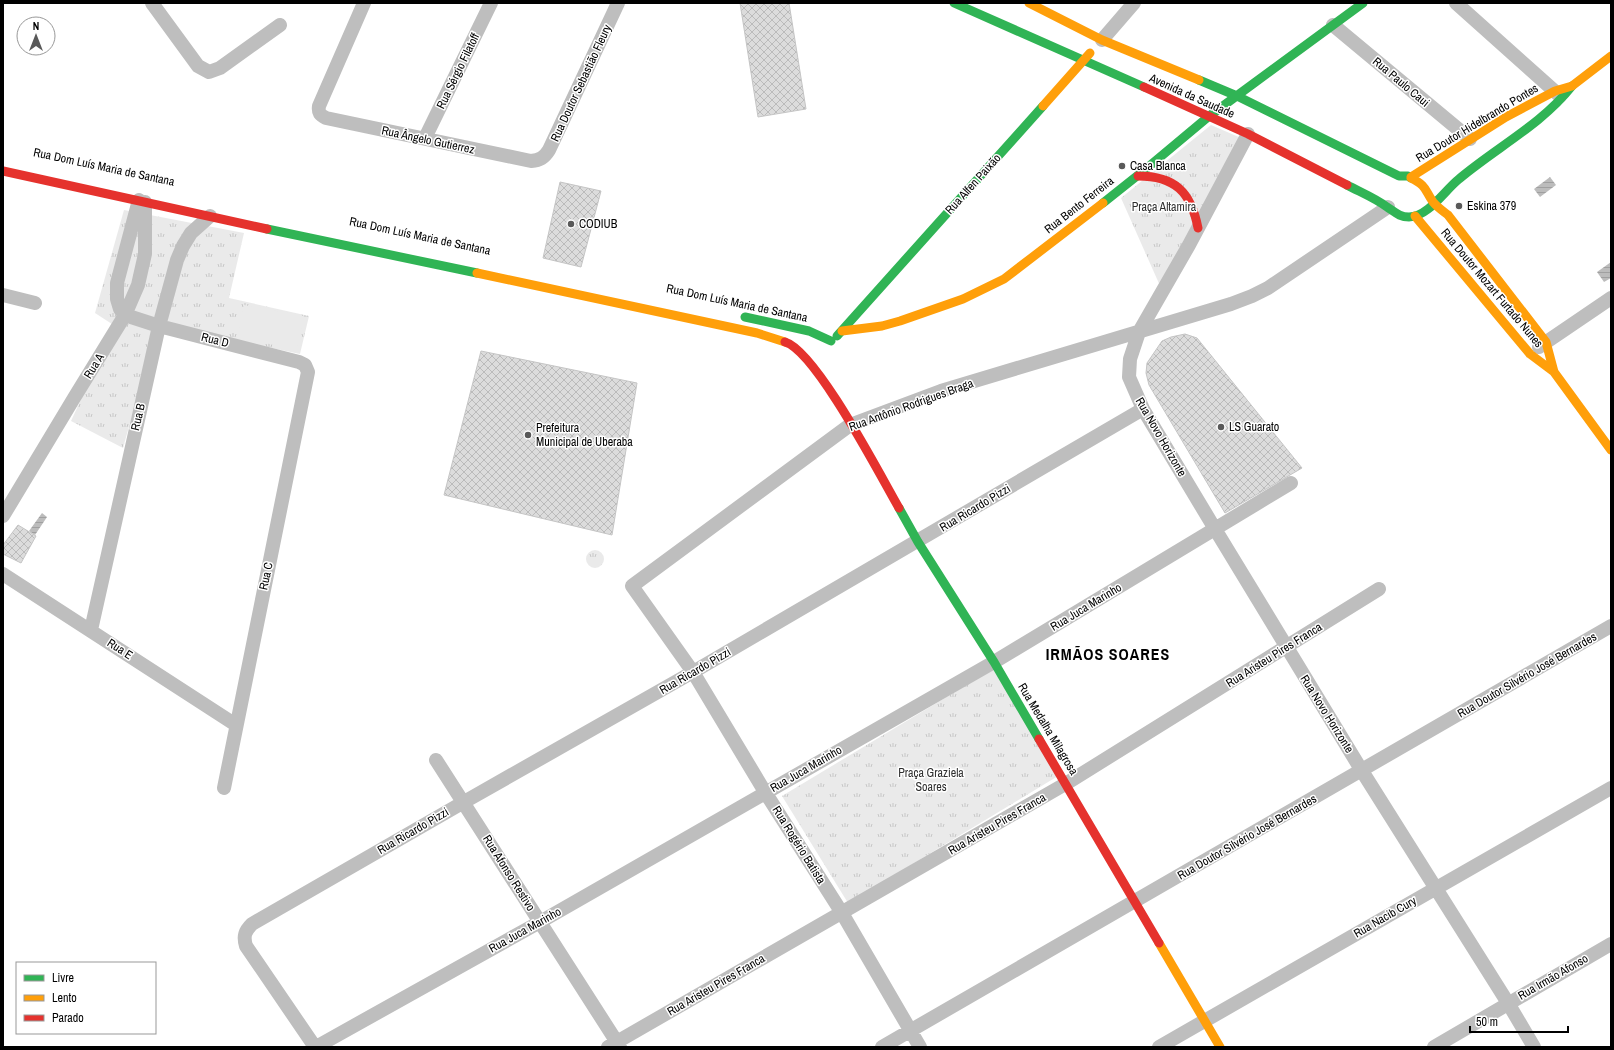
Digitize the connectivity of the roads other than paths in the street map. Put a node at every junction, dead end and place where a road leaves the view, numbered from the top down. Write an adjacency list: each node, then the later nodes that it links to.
1 (152, 3): 10 (street)
2 (491, 3): 19 (street, Rua Sérgio Filatoff)
3 (618, 3): 22 (street, Rua Doutor Sebastião Fleury)
4 (954, 3): 14 (street, Avenida da Saudade)
5 (1029, 3): 12 (street, Avenida da Saudade)
6 (1134, 3): 12 (street, Rua Alfen Paixão)
7 (1363, 3): 11 (street, Rua Bento Ferreira)
8 (1456, 3): 15 (street)
9 (361, 5): 19 (street, Rua Ângelo Gutierrez)
10 (280, 24)
11 (1333, 25): 16 (street, Rua Bento Ferreira); 20 (street, Rua Paulo Caui)
12 (1102, 40): 14 (street, Rua Alfen Paixão); 16 (street, Avenida da Saudade)
13 (1611, 56): 15 (street)
14 (1082, 61): 17 (street, Avenida da Saudade); 39 (street, Rua Alfen Paixão)
15 (1559, 95): 20 (street, Rua Doutor Hidelbrando Pontes); 26 (street)
16 (1237, 96): 17 (street, Rua Bento Ferreira); 25 (street, Avenida da Saudade)
17 (1208, 117): 18 (street, Avenida da Saudade); 24 (street, Rua Bento Ferreira)
18 (1248, 134): 27 (street, Avenida da Saudade); 32 (street)
19 (425, 138): 22 (street, Rua Ângelo Gutierrez)
20 (1470, 139): 21 (street, Rua Doutor Hidelbrando Pontes)
21 (1440, 159): 25 (street, Rua Doutor Hidelbrando Pontes); 26 (street)
22 (539, 160)
23 (3, 171): 28 (street, Rua Dom Luís Maria de Santana)
24 (1138, 176): 32 (street); 39 (street, Rua Bento Ferreira)
25 (1411, 177): 29 (street)
26 (1459, 179): 29 (street)
27 (1388, 200): 31 (street, Avenida da Saudade); 40 (street, Rua Antônio Rodrigues Braga)
28 (142, 201): 30 (street, Rua Dom Luís Maria de Santana); 36 (street, Rua A); 36 (street)
29 (1433, 202): 31 (street); 41 (street, Rua Doutor Mozart Furtado Nunes)
30 (210, 216): 38 (street, Rua B); 47 (street, Rua Dom Luís Maria de Santana)
31 (1415, 216): 43 (street, Rua Doutor Mozart Furtado Nunes)
32 (1198, 228): 40 (street)
33 (3, 295): 35 (street)
34 (1611, 298): 41 (street)
35 (36, 303)
36 (125, 315): 38 (street, Rua D); 50 (street, Rua A)
37 (737, 315): 42 (street, Rua Dom Luís Maria de Santana)
38 (159, 326): 44 (street, Rua D); 57 (street, Rua B)
39 (842, 331): 42 (street, Rua Alfen Paixão)
40 (1139, 332): 46 (street, Rua Novo Horizonte); 47 (street, Rua Antônio Rodrigues Braga)
41 (1546, 342): 43 (street); 45 (street, Rua Doutor Mozart Furtado Nunes)
42 (829, 344)
43 (1530, 354): 45 (street, Rua Doutor Mozart Furtado Nunes)
44 (306, 365): 61 (street, Rua C)
45 (1554, 372): 48 (street, Rua Doutor Mozart Furtado Nunes)
46 (1144, 409): 51 (street, Rua Novo Horizonte); 52 (street, Rua Ricardo Pizzi)
47 (850, 425): 52 (street, Rua Medalha Milagrosa); 54 (street, Rua Antônio Rodrigues Braga)
48 (1611, 450)
49 (1291, 483): 51 (street, Rua Juca Marinho)
50 (3, 516)
51 (1215, 529): 58 (street, Rua Novo Horizonte); 59 (street, Rua Juca Marinho)
52 (918, 542): 59 (street, Rua Medalha Milagrosa); 60 (street, Rua Ricardo Pizzi)
53 (3, 574): 57 (street, Rua E)
54 (632, 586): 60 (street, Rua Rogério Batista)
55 (1379, 589): 58 (street, Rua Aristeu Pires Franca)
56 (1611, 626): 63 (street, Rua Doutor Silvério José Bernardes)
57 (90, 630): 61 (street, Rua E)
58 (1286, 647): 63 (street, Rua Novo Horizonte); 64 (street, Rua Aristeu Pires Franca)
59 (994, 662): 64 (street, Rua Medalha Milagrosa); 67 (street, Rua Juca Marinho)
60 (693, 672): 67 (street, Rua Rogério Batista); 68 (street, Rua Ricardo Pizzi)
61 (236, 725): 65 (street, Rua C)
62 (436, 760): 68 (street, Rua Afonso Restivo)
63 (1362, 771): 69 (street, Rua Novo Horizonte); 70 (street, Rua Doutor Silvério José Bernardes)
64 (1066, 783): 70 (street, Rua Medalha Milagrosa); 71 (street, Rua Aristeu Pires Franca)
65 (224, 788)
66 (1611, 788): 69 (street, Rua Nacib Cury)
67 (765, 792): 71 (street, Rua Rogério Batista); 72 (street, Rua Juca Marinho)
68 (464, 802): 72 (street, Rua Afonso Restivo); 78 (street, Rua Ricardo Pizzi)
69 (1436, 888): 74 (street, Rua Novo Horizonte); 75 (street, Rua Nacib Cury)
70 (1135, 901): 75 (street, Rua Medalha Milagrosa); 76 (street, Rua Doutor Silvério José Bernardes)
71 (842, 913): 76 (street, Rua Rogério Batista); 77 (street, Rua Aristeu Pires Franca)
72 (540, 922): 77 (street, Rua Afonso Restivo); 78 (street, Rua Juca Marinho)
73 (1611, 944): 74 (street, Rua Irmão Afonso)
74 (1508, 1003): 83 (street, Rua Irmão Afonso); 84 (street, Rua Novo Horizonte)
75 (1205, 1020): 81 (street, Rua Nacib Cury); 82 (street, Rua Medalha Milagrosa)
76 (911, 1030): 79 (street, Rua Doutor Silvério José Bernardes); 80 (street, Rua Rogério Batista)
77 (615, 1045)
78 (316, 1047)
79 (882, 1047)
80 (920, 1047)
81 (1159, 1047)
82 (1220, 1047)
83 (1434, 1047)
84 (1534, 1047)

